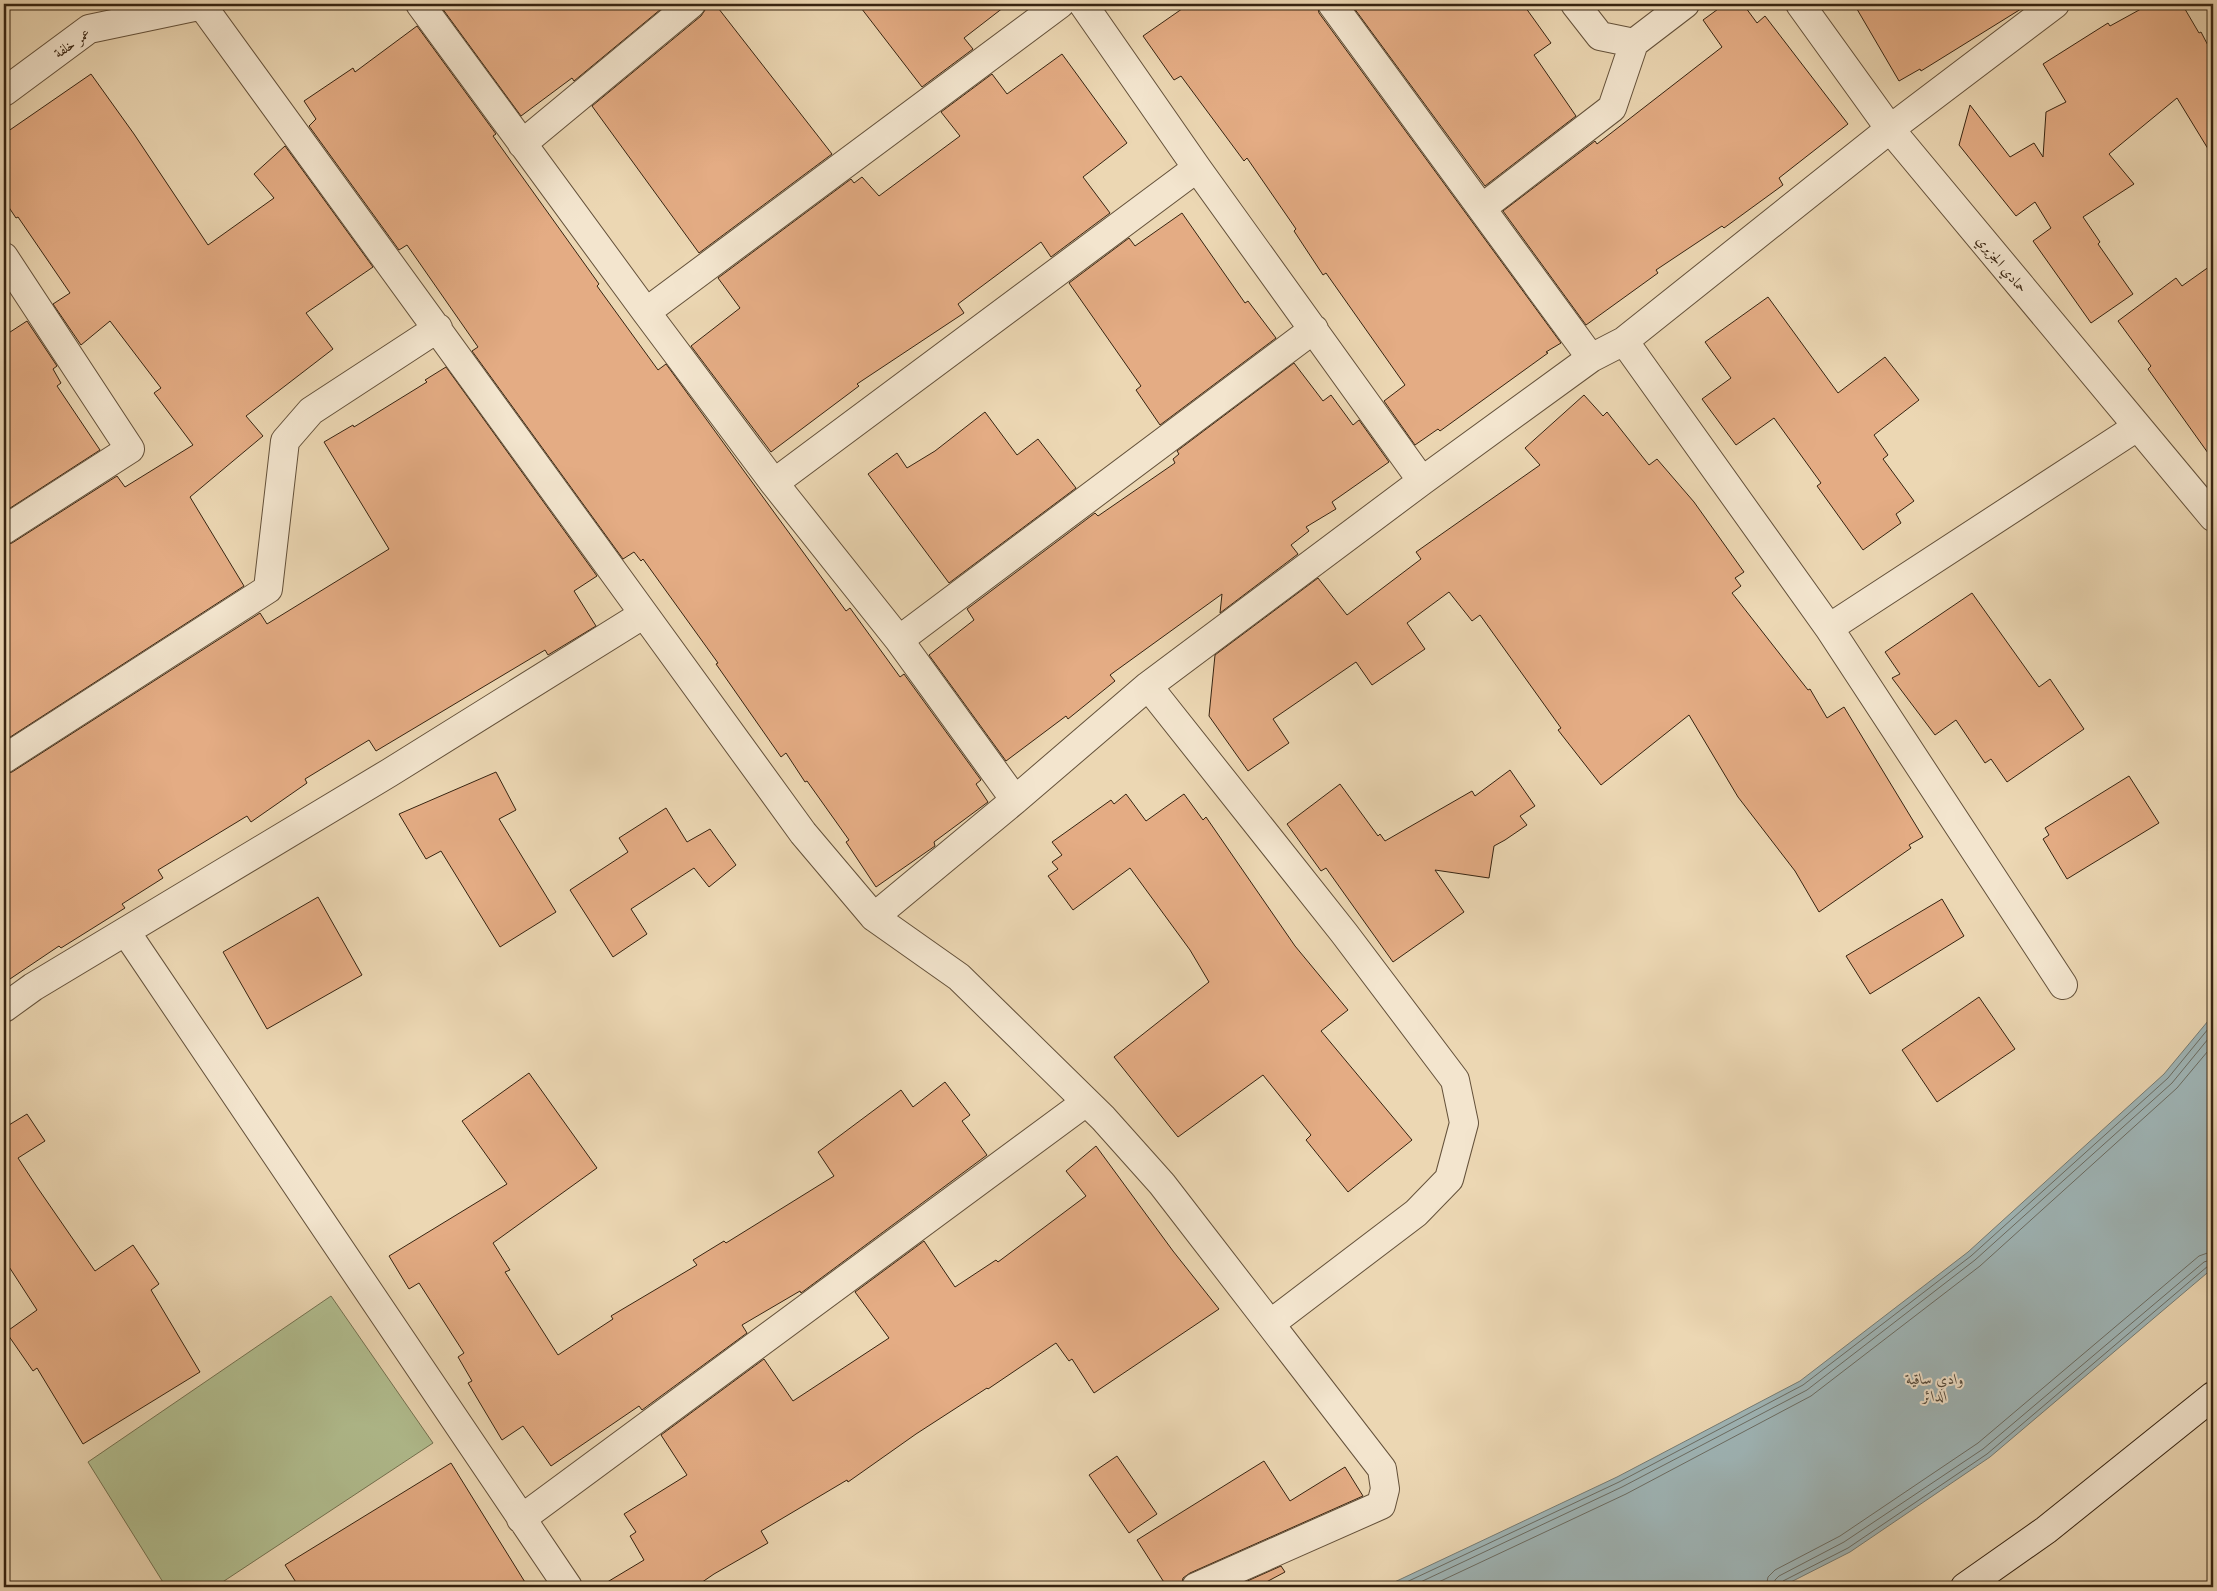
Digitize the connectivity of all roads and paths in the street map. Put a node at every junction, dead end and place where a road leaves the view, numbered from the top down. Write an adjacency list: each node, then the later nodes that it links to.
1 (204, 4): 12 (street, عمر خلفة); 19 (street)
2 (420, 4): 14 (street)
3 (691, 4): 14 (street)
4 (1060, 4): 18 (street)
5 (1332, 4): 16 (street)
6 (1576, 4): 11 (street)
7 (1685, 4): 11 (street)
8 (1800, 4): 13 (street, حمادي الجزيري)
9 (2056, 4): 13 (street)
10 (1088, 5): 15 (street)
11 (1634, 42): 16 (street)
12 (4, 92)
13 (1890, 129): 21 (street); 23 (street, حمادي الجزيري)
14 (522, 144): 18 (street)
15 (1196, 168): 20 (street); 25 (street)
16 (1482, 208): 22 (street)
17 (4, 257): 27 (street)
18 (646, 312): 25 (street)
19 (438, 328): 28 (street); 32 (street)
20 (1314, 329): 24 (street); 30 (street)
21 (1624, 341): 22 (street); 29 (street)
22 (1591, 358): 24 (street)
23 (2137, 428): 26 (street, حمادي الجزيري); 29 (street)
24 (1422, 481): 31 (street)
25 (774, 483): 30 (street)
26 (2213, 517)
27 (4, 530)
28 (644, 614): 34 (street); 35 (street)
29 (1829, 628): 36 (street)
30 (899, 640): 33 (street)
31 (1148, 686): 33 (street); 39 (street)
32 (4, 759)
33 (1015, 800): 34 (street)
34 (874, 917): 38 (street)
35 (126, 932): 37 (street); 41 (street)
36 (2063, 985)
37 (4, 1008)
38 (1086, 1102): 39 (street); 41 (street)
39 (1270, 1324): 43 (street)
40 (2213, 1396): 44 (street)
41 (521, 1519): 42 (street)
42 (568, 1587)
43 (1196, 1587)
44 (1965, 1587)

